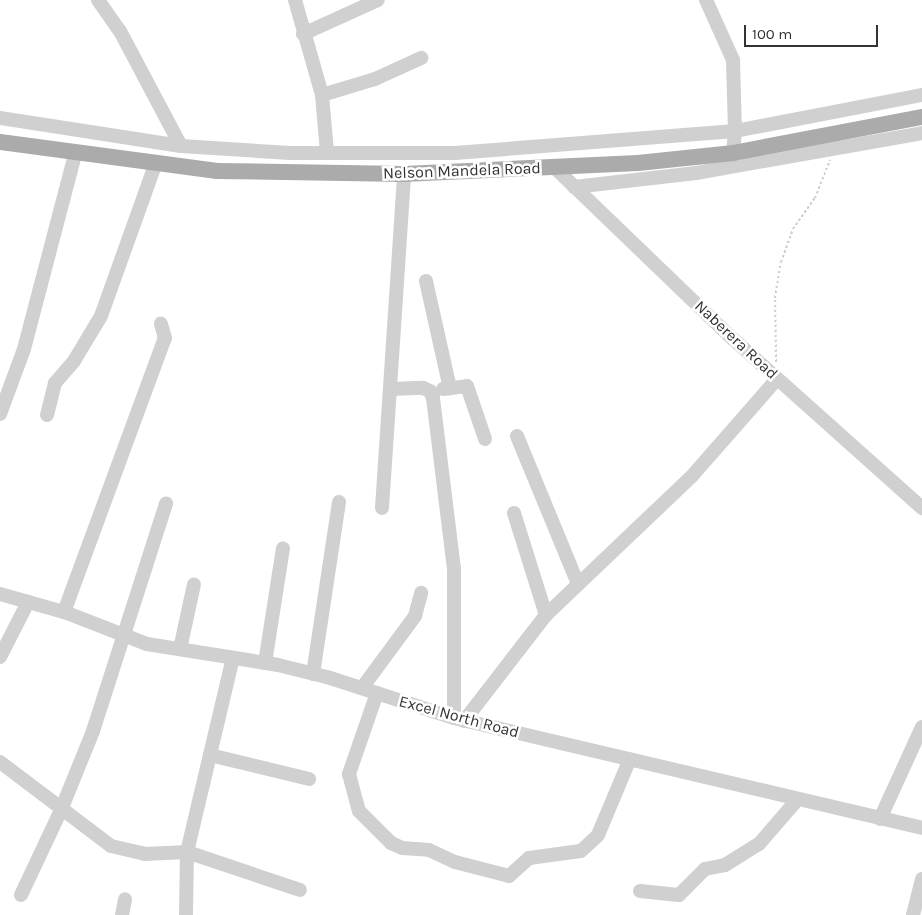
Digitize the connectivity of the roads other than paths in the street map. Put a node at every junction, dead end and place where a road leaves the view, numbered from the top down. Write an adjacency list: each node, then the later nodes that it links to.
1 (98, 0): 14 (street)
2 (295, 0): 5 (street)
3 (378, 0): 5 (street)
4 (706, 0): 11 (street)
5 (303, 34): 7 (street)
6 (421, 58): 7 (street)
7 (322, 94): 15 (street)
8 (922, 96): 11 (street)
9 (922, 117): 16 (main road, Nelson Mandela Road)
10 (0, 118): 14 (street)
11 (735, 131): 15 (street); 16 (street)
12 (922, 133): 21 (street)
13 (0, 142): 17 (main road, Nelson Mandela Road)
14 (181, 146): 15 (street)
15 (327, 152)
16 (733, 153): 19 (main road, Nelson Mandela Road)
17 (75, 154): 18 (main road, Nelson Mandela Road); 28 (street)
18 (155, 165): 20 (main road, Nelson Mandela Road); 29 (street)
19 (554, 167): 20 (main road, Nelson Mandela Road); 21 (street, Naberera Road)
20 (404, 174): 26 (street)
21 (574, 187): 24 (street, Naberera Road)
22 (426, 281): 25 (street)
23 (161, 324): 43 (street)
24 (777, 379): 35 (street, Naberera Road); 39 (street)
25 (450, 388): 27 (street); 31 (street)
26 (390, 389): 27 (street); 34 (street)
27 (430, 391): 53 (street)
28 (0, 414)
29 (46, 415)
30 (517, 436): 39 (street)
31 (485, 439)
32 (339, 502): 50 (street)
33 (166, 503): 45 (street)
34 (382, 508)
35 (922, 508)
36 (514, 513): 44 (street)
37 (283, 548): 49 (street)
38 (194, 584): 46 (street)
39 (578, 584): 44 (street)
40 (421, 592): 51 (street)
41 (0, 594): 42 (street, Excel North Road)
42 (28, 602): 43 (street, Excel North Road); 47 (street)
43 (64, 612): 45 (street, Excel North Road)
44 (546, 615): 53 (street)
45 (125, 638): 46 (street, Excel North Road); 60 (street)
46 (180, 649): 48 (street, Excel North Road)
47 (0, 657)
48 (233, 658): 49 (street, Excel North Road); 55 (street)
49 (265, 663): 50 (street, Excel North Road)
50 (313, 674): 51 (street, Excel North Road)
51 (362, 688): 52 (street, Excel North Road)
52 (377, 693): 53 (street, Excel North Road); 56 (street)
53 (459, 719): 56 (street, Excel North Road)
54 (922, 727): 61 (street)
55 (210, 755): 58 (street); 63 (street)
56 (630, 759): 59 (street, Excel North Road)
57 (0, 762): 60 (street)
58 (309, 779)
59 (797, 800): 61 (street, Excel North Road); 66 (street)
60 (61, 810): 63 (street); 67 (street)
61 (880, 820): 62 (street, Excel North Road)
62 (922, 828)
63 (187, 852): 65 (street); 70 (street)
64 (922, 878): 71 (street)
65 (300, 890)
66 (640, 891)
67 (21, 895)
68 (125, 899): 69 (street)
69 (122, 915)
70 (186, 915)
71 (913, 915)

